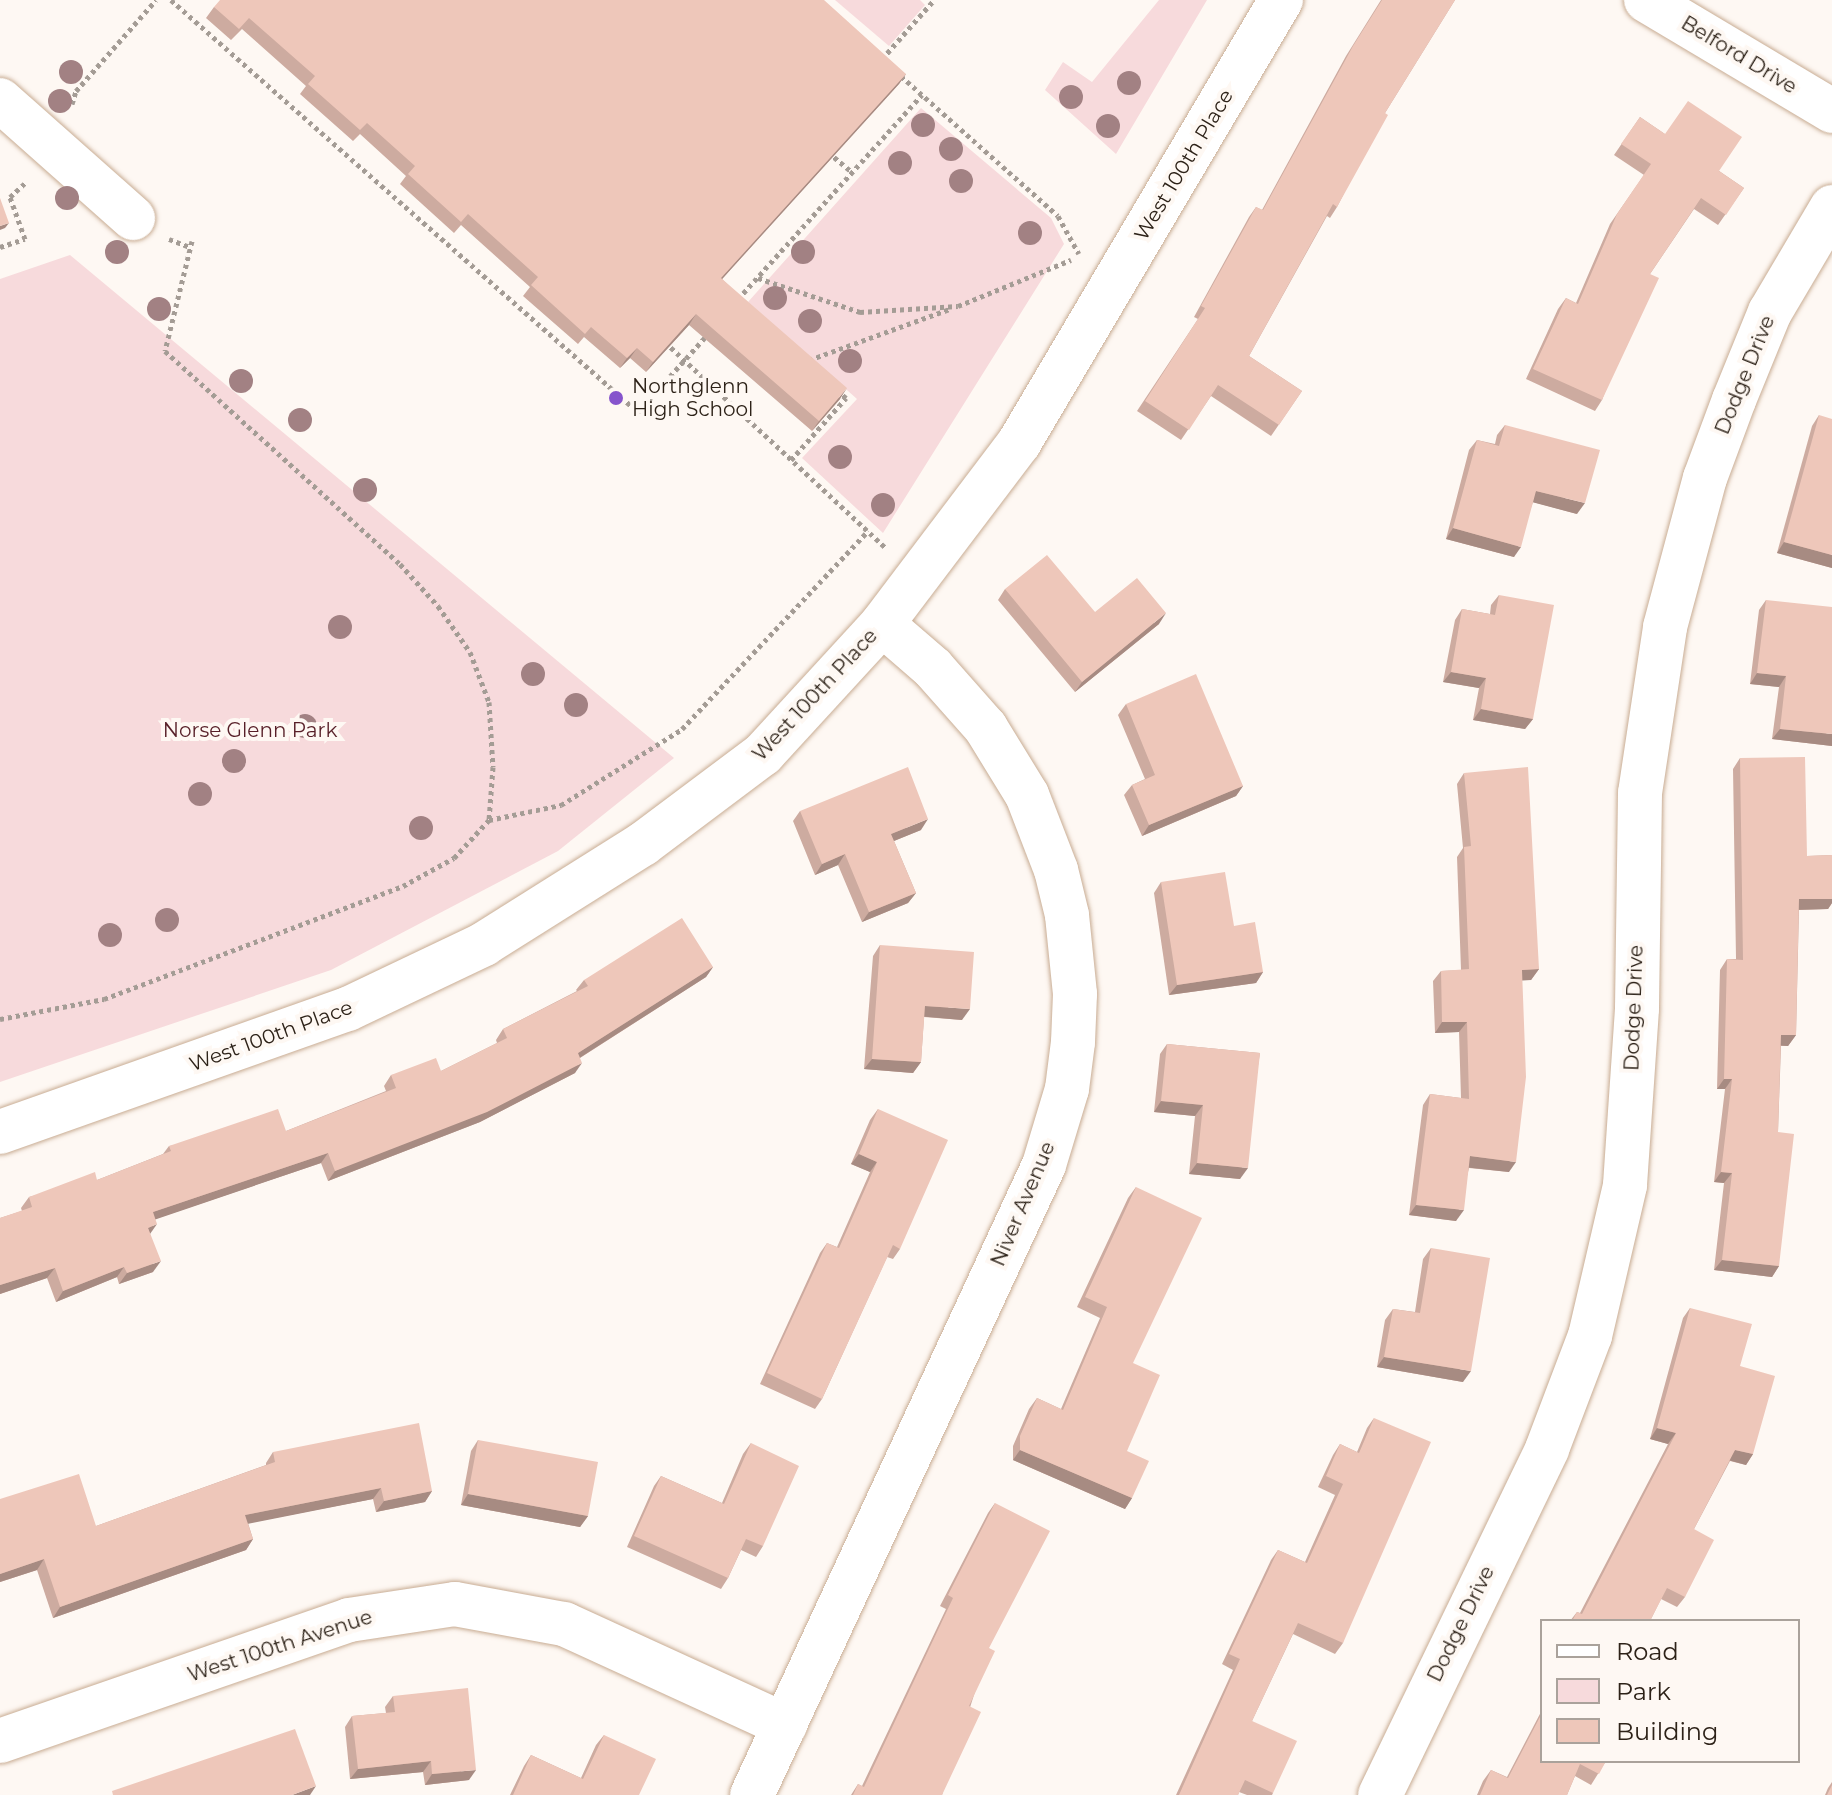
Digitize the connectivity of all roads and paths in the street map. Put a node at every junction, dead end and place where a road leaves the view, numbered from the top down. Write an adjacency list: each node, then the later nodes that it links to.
1 (156, 0): 8 (path)
2 (171, 0): 16 (path)
3 (934, 0): 7 (path)
4 (1281, 0): 36 (street, West 100th Place)
5 (1646, 0): 11 (street, Belford Drive)
6 (871, 49): 7 (path)
7 (882, 59): 9 (path)
8 (76, 91)
9 (922, 95): 13 (path); 19 (path)
10 (0, 100): 17 (street)
11 (1832, 111)
12 (825, 149): 13 (path)
13 (852, 172): 21 (path)
14 (426, 207): 16 (path)
15 (1832, 207): 44 (street, Dodge Drive)
16 (417, 217): 30 (path)
17 (133, 218)
18 (192, 241): 38 (path)
19 (1077, 251)
20 (1071, 260): 23 (path)
21 (758, 278): 22 (path); 23 (path)
22 (737, 301): 24 (path); 25 (path)
23 (958, 306): 31 (path)
24 (728, 311)
25 (748, 311)
26 (654, 330): 30 (path)
27 (710, 331): 30 (path)
28 (658, 346): 30 (path)
29 (794, 351): 31 (path)
30 (683, 361): 34 (path)
31 (805, 362): 32 (path)
32 (816, 371)
33 (836, 389): 34 (path)
34 (791, 460): 35 (path)
35 (868, 531): 36 (path); 38 (path)
36 (917, 577): 37 (street, West 100th Place)
37 (882, 624): 40 (street, West 100th Place); 41 (street, Niver Avenue)
38 (489, 820): 39 (path)
39 (0, 1019)
40 (0, 1132)
41 (785, 1725): 42 (street, West 100th Avenue); 43 (street, Niver Avenue)
42 (0, 1741)
43 (752, 1795)
44 (1380, 1795)

